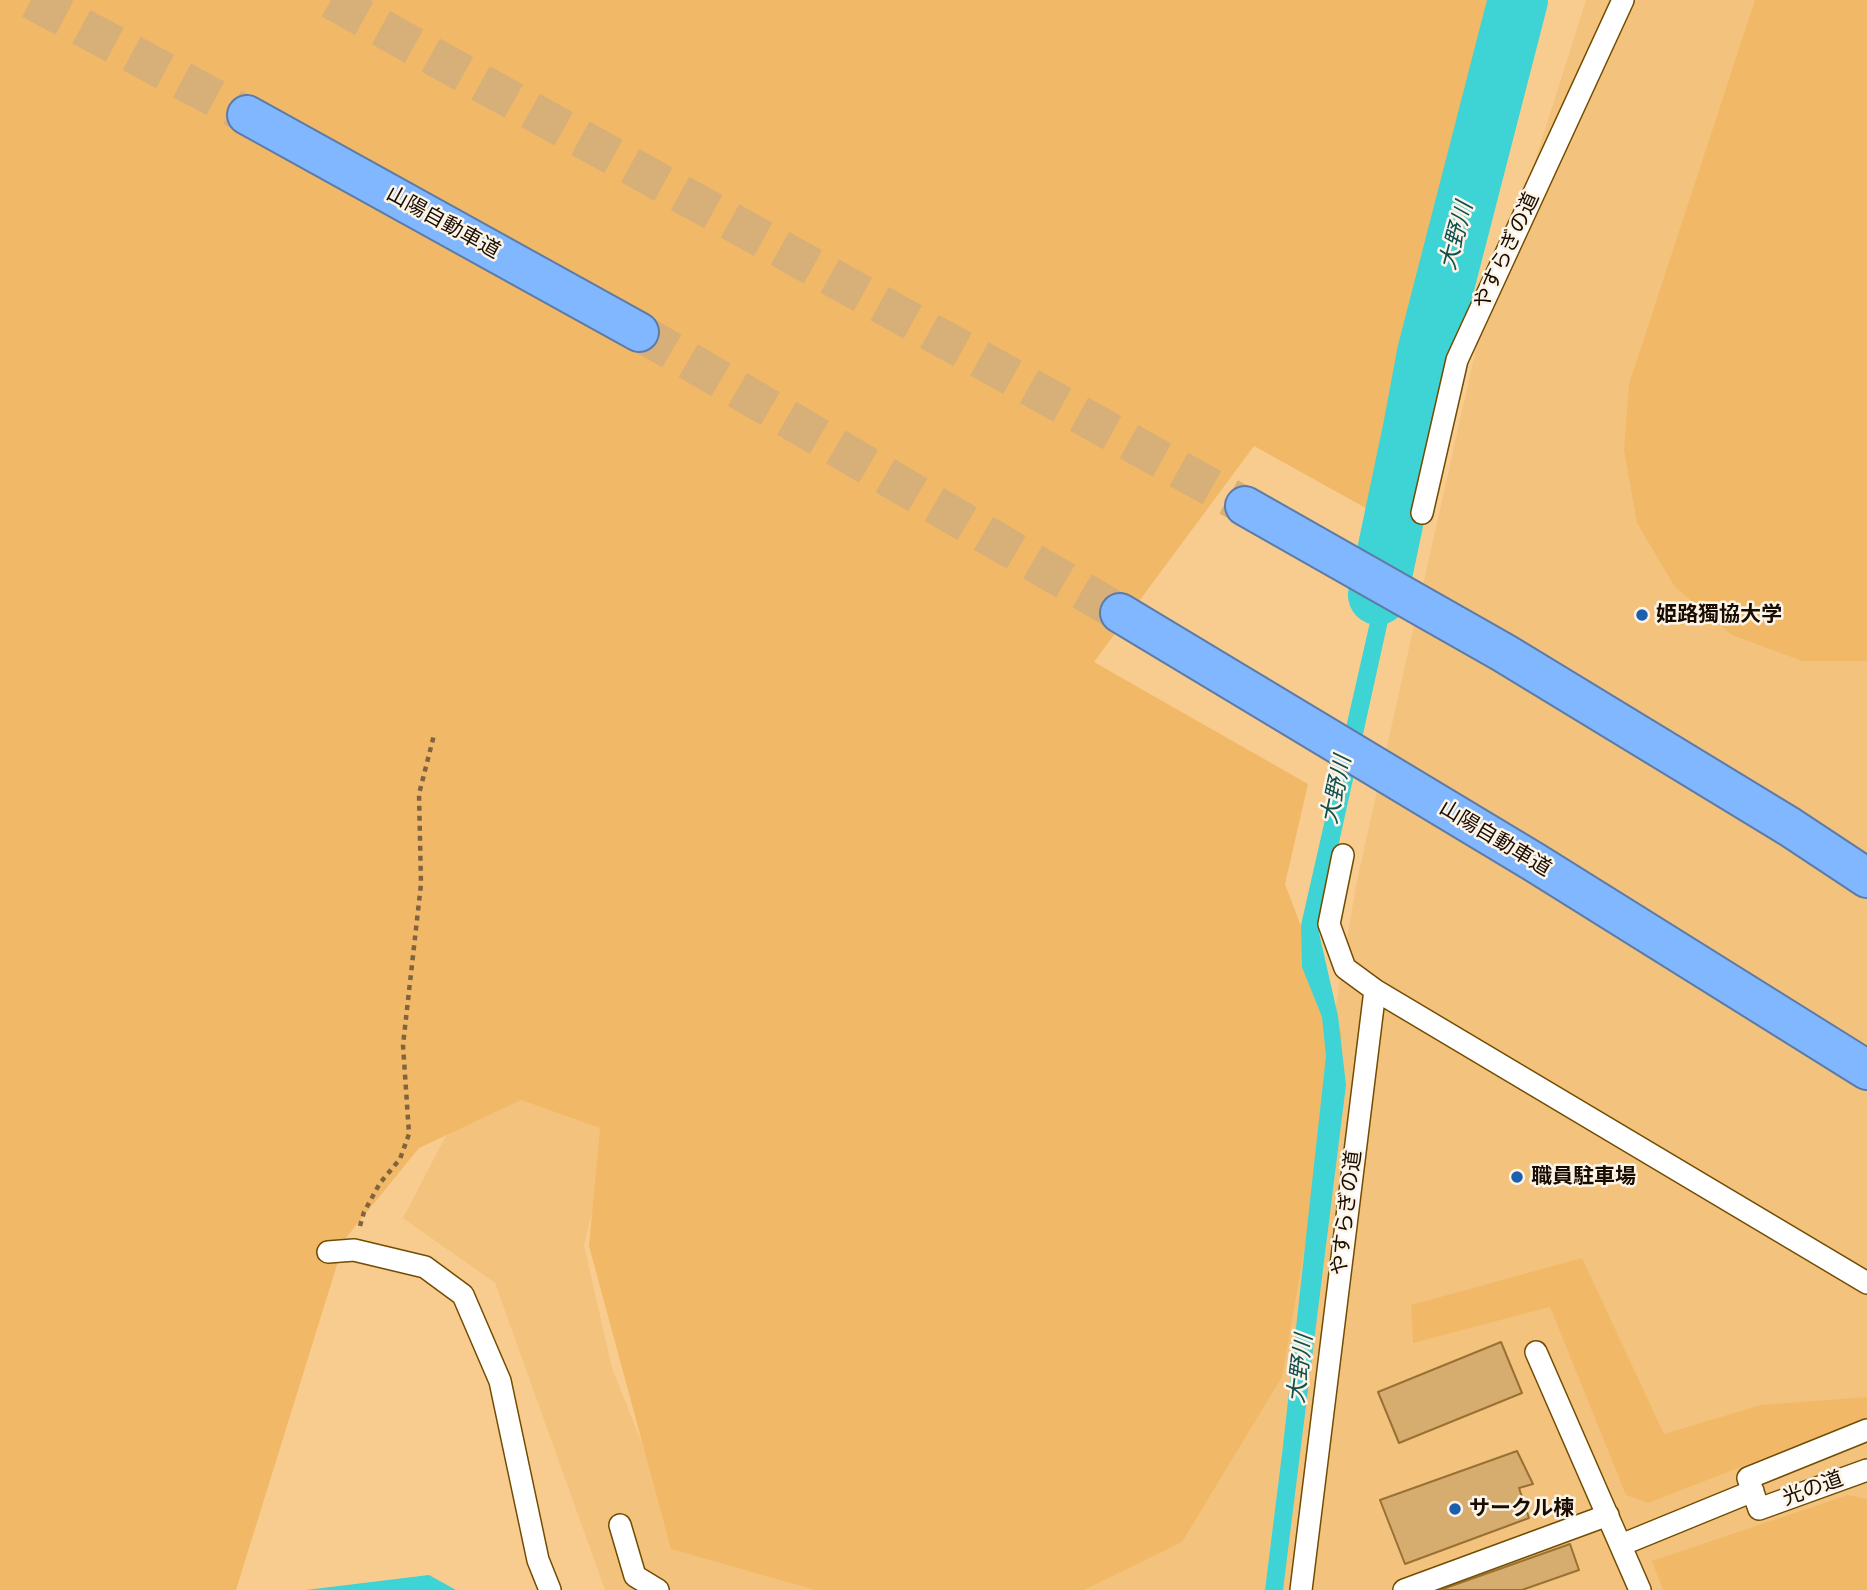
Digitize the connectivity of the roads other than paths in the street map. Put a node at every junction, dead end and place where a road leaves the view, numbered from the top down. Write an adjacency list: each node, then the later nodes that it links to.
1 (1623, 0): 5 (lane, やすらぎの道)
2 (247, 115): 3 (highway, 山陽自動車道)
3 (639, 331)
4 (1245, 506): 8 (highway)
5 (1422, 513)
6 (1120, 613): 10 (highway, 山陽自動車道)
7 (1343, 855): 9 (lane)
8 (1867, 878)
9 (1375, 990): 12 (lane); 22 (lane, やすらぎの道)
10 (1867, 1070)
11 (328, 1252): 20 (lane)
12 (1867, 1283)
13 (1536, 1352): 17 (lane)
14 (1867, 1430): 16 (lane)
15 (1867, 1470): 16 (lane, 光の道)
16 (1756, 1500): 19 (lane, 光の道)
17 (1608, 1515): 19 (lane); 23 (lane)
18 (620, 1525): 21 (lane)
19 (1620, 1545): 24 (lane)
20 (550, 1590)
21 (658, 1590)
22 (1301, 1590)
23 (1404, 1590)
24 (1640, 1590)

